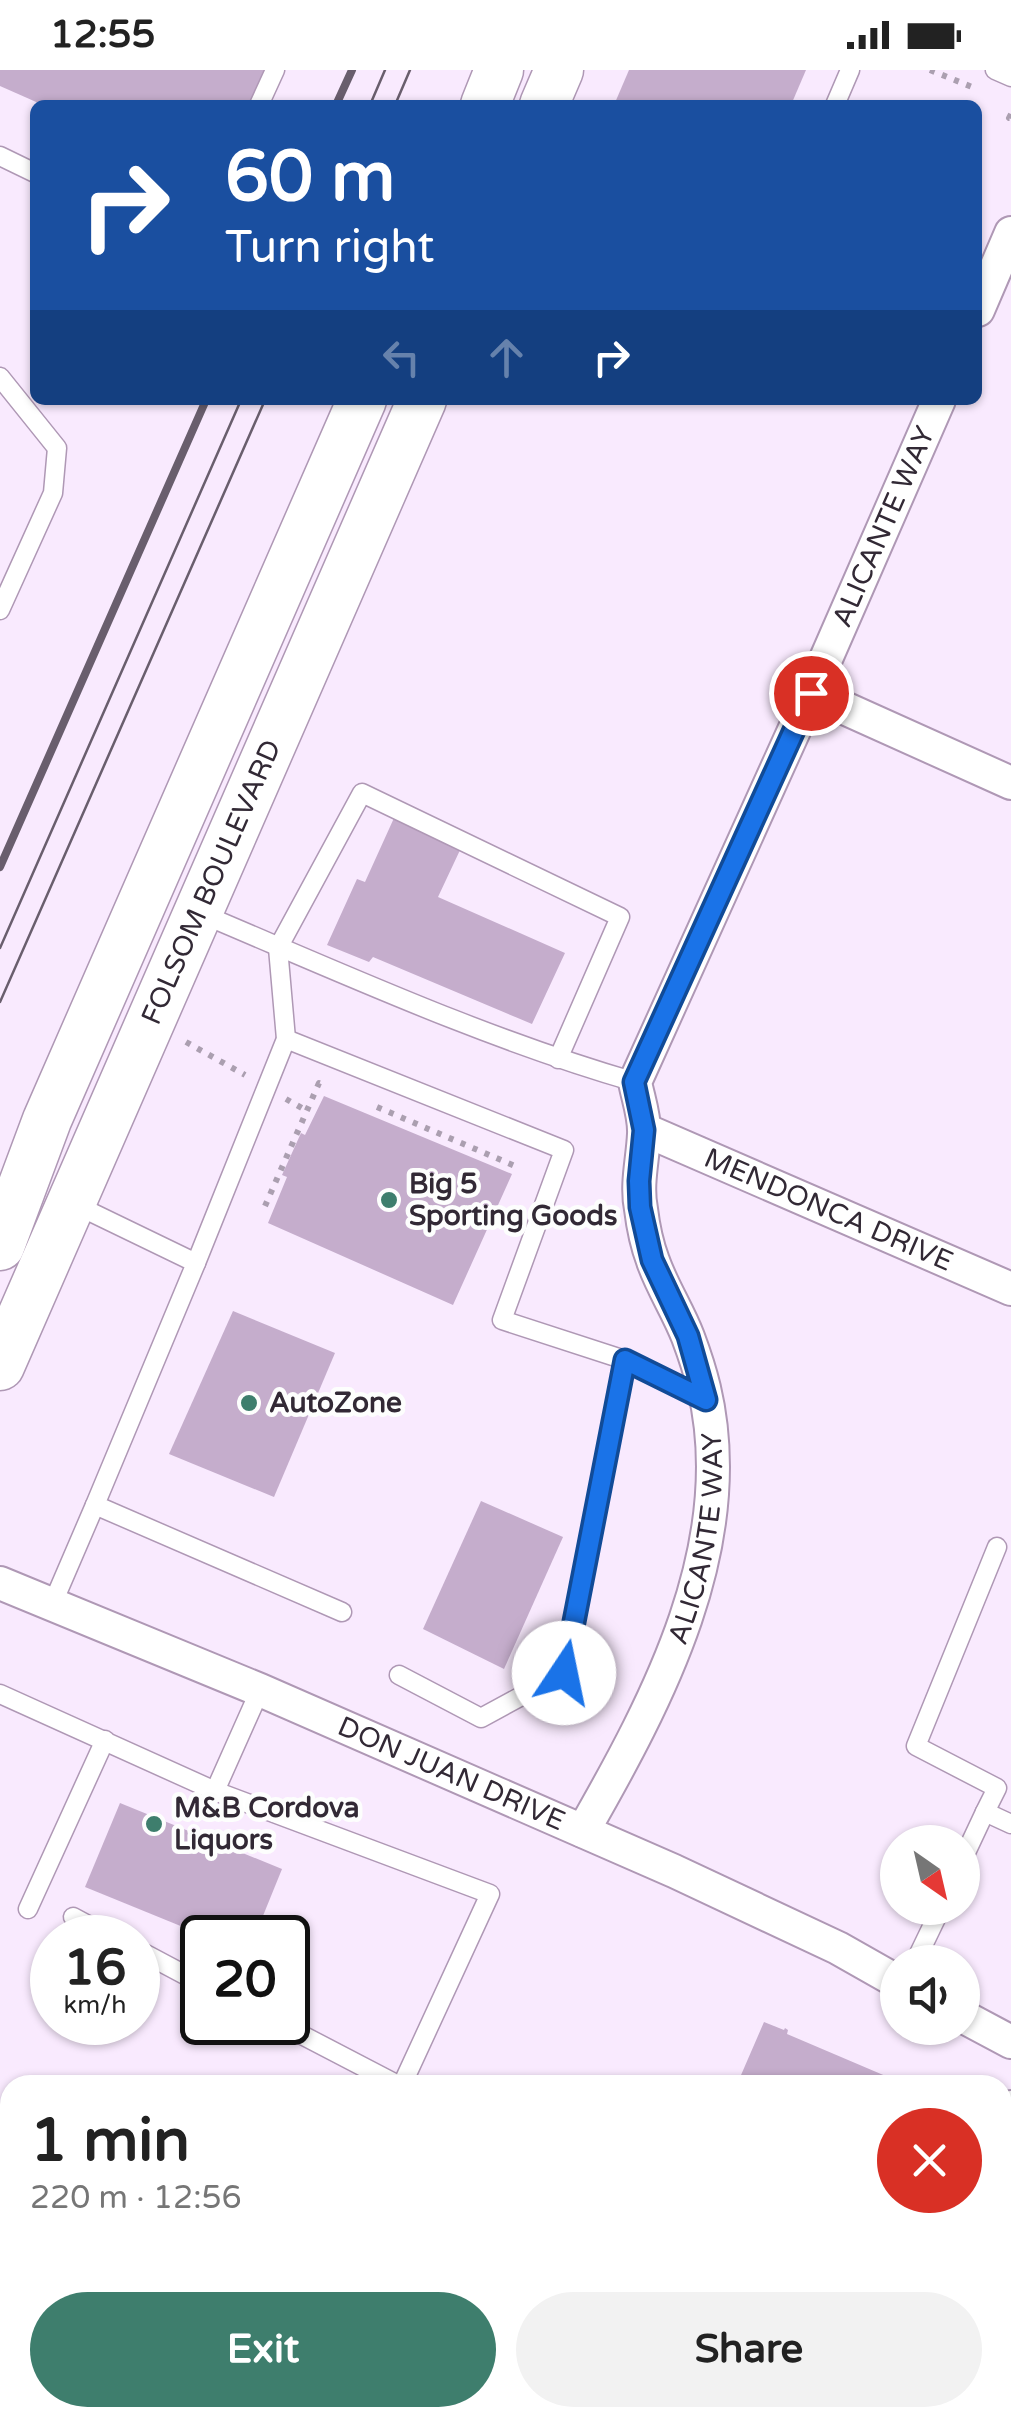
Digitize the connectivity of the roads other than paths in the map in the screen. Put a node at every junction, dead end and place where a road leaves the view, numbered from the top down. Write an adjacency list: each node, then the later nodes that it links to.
1 (275, 70): 7 (lane)
2 (499, 70): 8 (main road)
3 (559, 70): 9 (main road)
4 (850, 70): 10 (lane)
5 (995, 70): 6 (lane)
6 (1011, 77)
7 (261, 100)
8 (487, 100)
9 (546, 100)
10 (837, 100)
11 (0, 156): 12 (lane)
12 (30, 171)
13 (1011, 233): 14 (street)
14 (982, 301)
15 (0, 377): 16 (lane)
16 (8, 395): 20 (lane)
17 (360, 405): 30 (main road, FOLSOM BOULEVARD)
18 (420, 405): 23 (main road, FOLSOM BOULEVARD)
19 (936, 405): 21 (street, ALICANTE WAY)
20 (0, 610)
21 (811, 693): 22 (street); 27 (street, ALICANTE WAY)
22 (1011, 783)
23 (199, 913): 24 (lane); 29 (main road, FOLSOM BOULEVARD)
24 (278, 948): 25 (lane); 26 (lane); 26 (lane)
25 (286, 1039): 31 (lane); 33 (lane)
26 (558, 1059): 27 (lane)
27 (634, 1082): 28 (street, ALICANTE WAY)
28 (644, 1130): 32 (street, MENDONCA DRIVE); 35 (street, ALICANTE WAY)
29 (71, 1202): 31 (lane); 34 (main road, FOLSOM BOULEVARD)
30 (0, 1246)
31 (196, 1263): 36 (lane)
32 (1011, 1290)
33 (625, 1360): 35 (lane); 41 (lane)
34 (0, 1366)
35 (706, 1400): 49 (street, ALICANTE WAY)
36 (95, 1504): 39 (lane); 40 (lane)
37 (997, 1547): 46 (lane)
38 (0, 1583): 39 (street, DON JUAN DRIVE)
39 (52, 1606): 42 (street, DON JUAN DRIVE)
40 (342, 1612)
41 (398, 1675)
42 (260, 1690): 45 (lane); 49 (street, DON JUAN DRIVE)
43 (0, 1694): 44 (lane)
44 (105, 1740): 45 (lane); 50 (lane)
45 (216, 1790): 56 (lane)
46 (986, 1812): 47 (lane); 48 (lane)
47 (1011, 1824)
48 (980, 1825)
49 (584, 1831): 51 (street, DON JUAN DRIVE)
50 (28, 1909)
51 (880, 1972)
52 (980, 2026): 54 (street)
53 (310, 2039): 55 (lane)
54 (1011, 2042)
55 (380, 2075)
56 (405, 2075)

